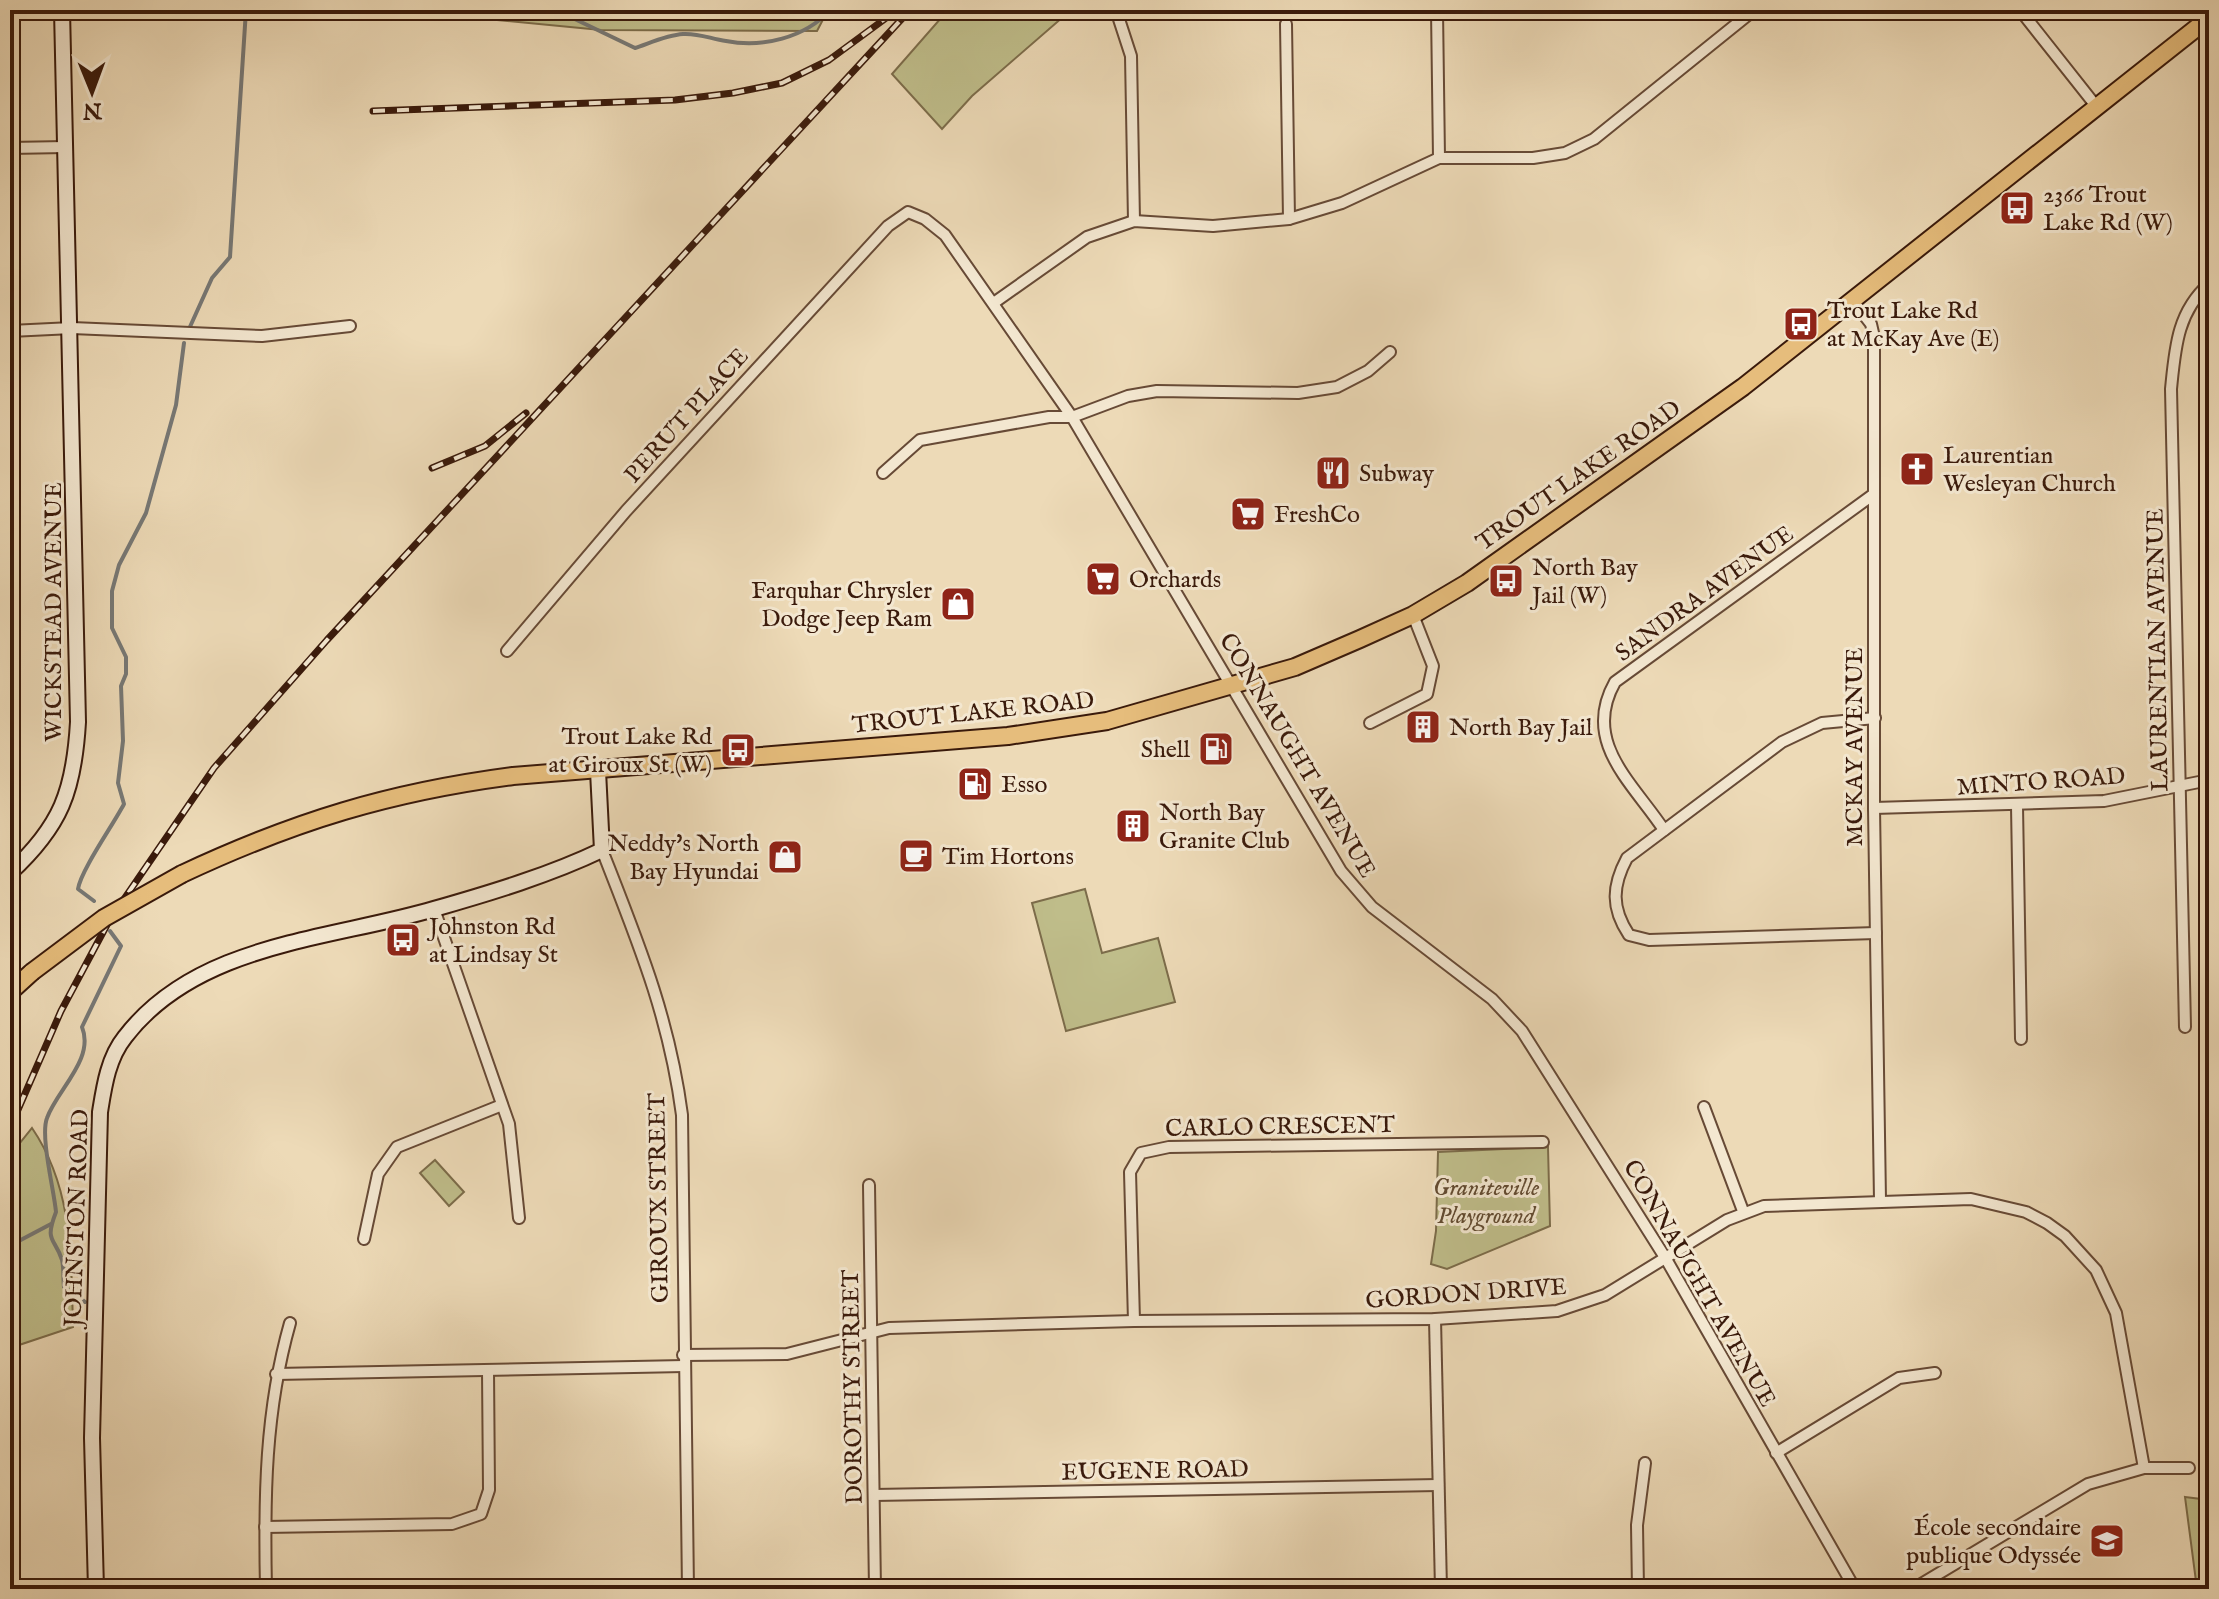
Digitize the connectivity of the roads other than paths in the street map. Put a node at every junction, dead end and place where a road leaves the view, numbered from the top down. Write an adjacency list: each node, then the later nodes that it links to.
1 (62, 10): 9 (street, WICKSTEAD AVENUE)
2 (1116, 10): 14 (street)
3 (1437, 10): 11 (street)
4 (1754, 10): 11 (street)
5 (2020, 10): 8 (street)
6 (2204, 16): 8 (main road, TROUT LAKE ROAD)
7 (1286, 24): 13 (street)
8 (2096, 106): 16 (main road, TROUT LAKE ROAD)
9 (65, 147): 10 (street); 19 (street, WICKSTEAD AVENUE)
10 (10, 148)
11 (1439, 158): 13 (street)
12 (902, 213): 17 (street, CONNAUGHT AVENUE); 26 (street, PERUT PLACE)
13 (1289, 219): 14 (street)
14 (1134, 221): 17 (street)
15 (2209, 284): 32 (street, LAURENTIAN AVENUE)
16 (1853, 301): 24 (street, MCKAY AVENUE); 25 (main road, TROUT LAKE ROAD)
17 (995, 302): 22 (street, CONNAUGHT AVENUE)
18 (350, 326): 19 (street)
19 (72, 328): 20 (street); 37 (street, WICKSTEAD AVENUE)
20 (10, 331)
21 (1390, 352): 22 (street)
22 (1072, 417): 23 (street); 27 (street, CONNAUGHT AVENUE)
23 (883, 473)
24 (1874, 494): 28 (street, MCKAY AVENUE); 35 (street, SANDRA AVENUE)
25 (1413, 615): 27 (main road, TROUT LAKE ROAD); 29 (street)
26 (507, 651)
27 (1231, 686): 30 (main road, TROUT LAKE ROAD); 51 (street, CONNAUGHT AVENUE)
28 (1875, 718): 34 (street, MCKAY AVENUE); 35 (street)
29 (1370, 723)
30 (598, 771): 36 (street, GIROUX STREET); 40 (main road, TROUT LAKE ROAD, bridge)
31 (2209, 780): 32 (street, MINTO ROAD)
32 (2179, 788): 33 (street, MINTO ROAD); 41 (street, LAURENTIAN AVENUE)
33 (2017, 806): 34 (street, MINTO ROAD); 42 (street)
34 (1874, 808): 39 (street, MCKAY AVENUE)
35 (1664, 830): 39 (street)
36 (602, 850): 38 (street, JOHNSTON ROAD); 56 (street, GIROUX STREET)
37 (10, 873)
38 (434, 909): 43 (street); 67 (street, JOHNSTON ROAD)
39 (1876, 933): 47 (street, MCKAY AVENUE)
40 (10, 992)
41 (2185, 1027)
42 (2021, 1039)
43 (502, 1105): 49 (street); 50 (street)
44 (1704, 1107): 48 (street)
45 (1543, 1142): 53 (street, CARLO CRESCENT)
46 (869, 1185): 55 (street, DOROTHY STREET)
47 (1880, 1200): 48 (street, GORDON DRIVE); 62 (street, GORDON DRIVE)
48 (1743, 1211): 51 (street, GORDON DRIVE)
49 (519, 1218)
50 (364, 1239)
51 (1666, 1259): 52 (street, GORDON DRIVE); 60 (street, CONNAUGHT AVENUE)
52 (1435, 1319): 53 (street, GORDON DRIVE); 64 (street)
53 (1134, 1321): 55 (street, GORDON DRIVE)
54 (290, 1323): 59 (street)
55 (870, 1332): 56 (street, GORDON DRIVE); 65 (street, DOROTHY STREET)
56 (684, 1360): 57 (street, GORDON DRIVE); 69 (street, GIROUX STREET)
57 (488, 1371): 59 (street, GORDON DRIVE); 66 (street)
58 (1935, 1373): 60 (street)
59 (276, 1374): 66 (street)
60 (1776, 1453): 73 (street, CONNAUGHT AVENUE)
61 (1645, 1463): 72 (street)
62 (2144, 1468): 63 (street); 74 (street)
63 (2189, 1468)
64 (1438, 1485): 65 (street, EUGENE ROAD); 71 (street)
65 (874, 1495): 70 (street, DOROTHY STREET)
66 (265, 1527): 68 (street)
67 (96, 1589)
68 (266, 1589)
69 (688, 1589)
70 (875, 1589)
71 (1441, 1589)
72 (1638, 1589)
73 (1855, 1589)
74 (1913, 1589)

